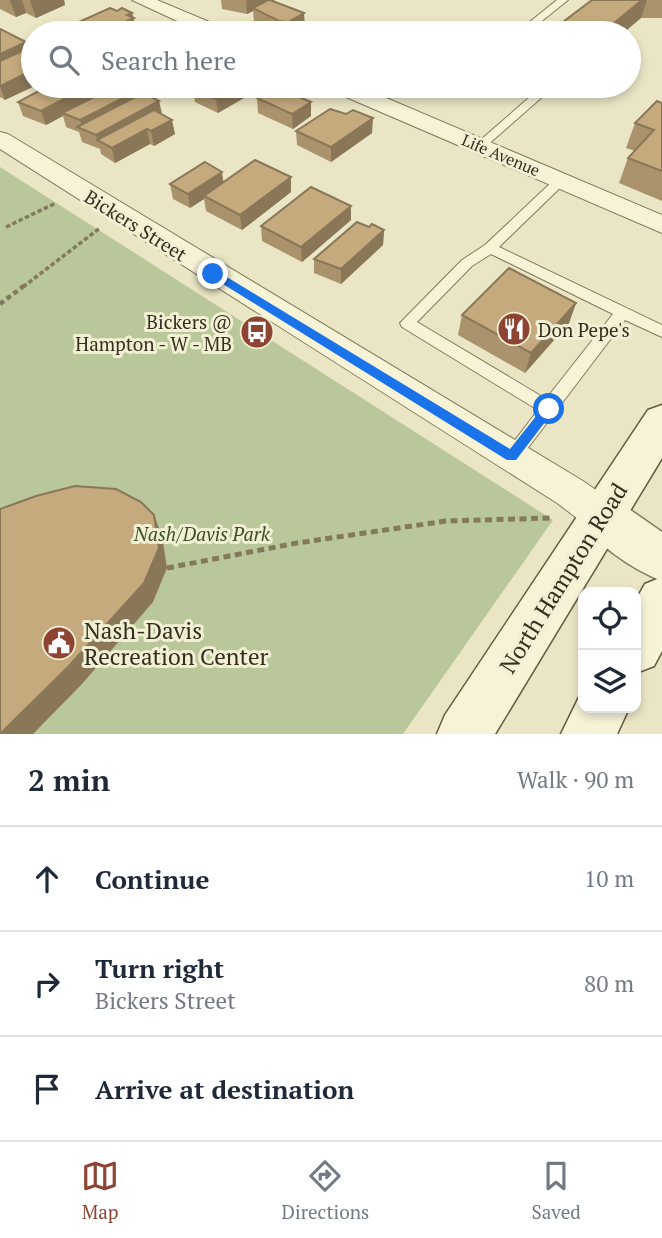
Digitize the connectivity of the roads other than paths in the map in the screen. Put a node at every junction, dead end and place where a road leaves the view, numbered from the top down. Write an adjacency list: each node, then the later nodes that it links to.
1 (141, 0): 3 (street)
2 (563, 0): 4 (lane)
3 (191, 21)
4 (536, 21)
5 (368, 98): 8 (street, Life Avenue)
6 (535, 98): 8 (lane)
7 (0, 139): 16 (street, Bickers Street)
8 (480, 146): 9 (street, Life Avenue)
9 (560, 181): 10 (street, Life Avenue); 11 (lane)
10 (662, 225)
11 (490, 248): 12 (lane); 14 (lane)
12 (623, 312): 13 (lane); 14 (lane)
13 (662, 331)
14 (549, 409): 16 (lane)
15 (662, 422): 17 (main road, North Hampton Road)
16 (512, 456): 17 (street, Bickers Street)
17 (603, 516): 18 (main road, Bickers Street); 22 (main road, North Hampton Road)
18 (662, 559)
19 (662, 601): 20 (main road)
20 (641, 639)
21 (599, 713): 23 (main road)
22 (464, 734)
23 (588, 734)

